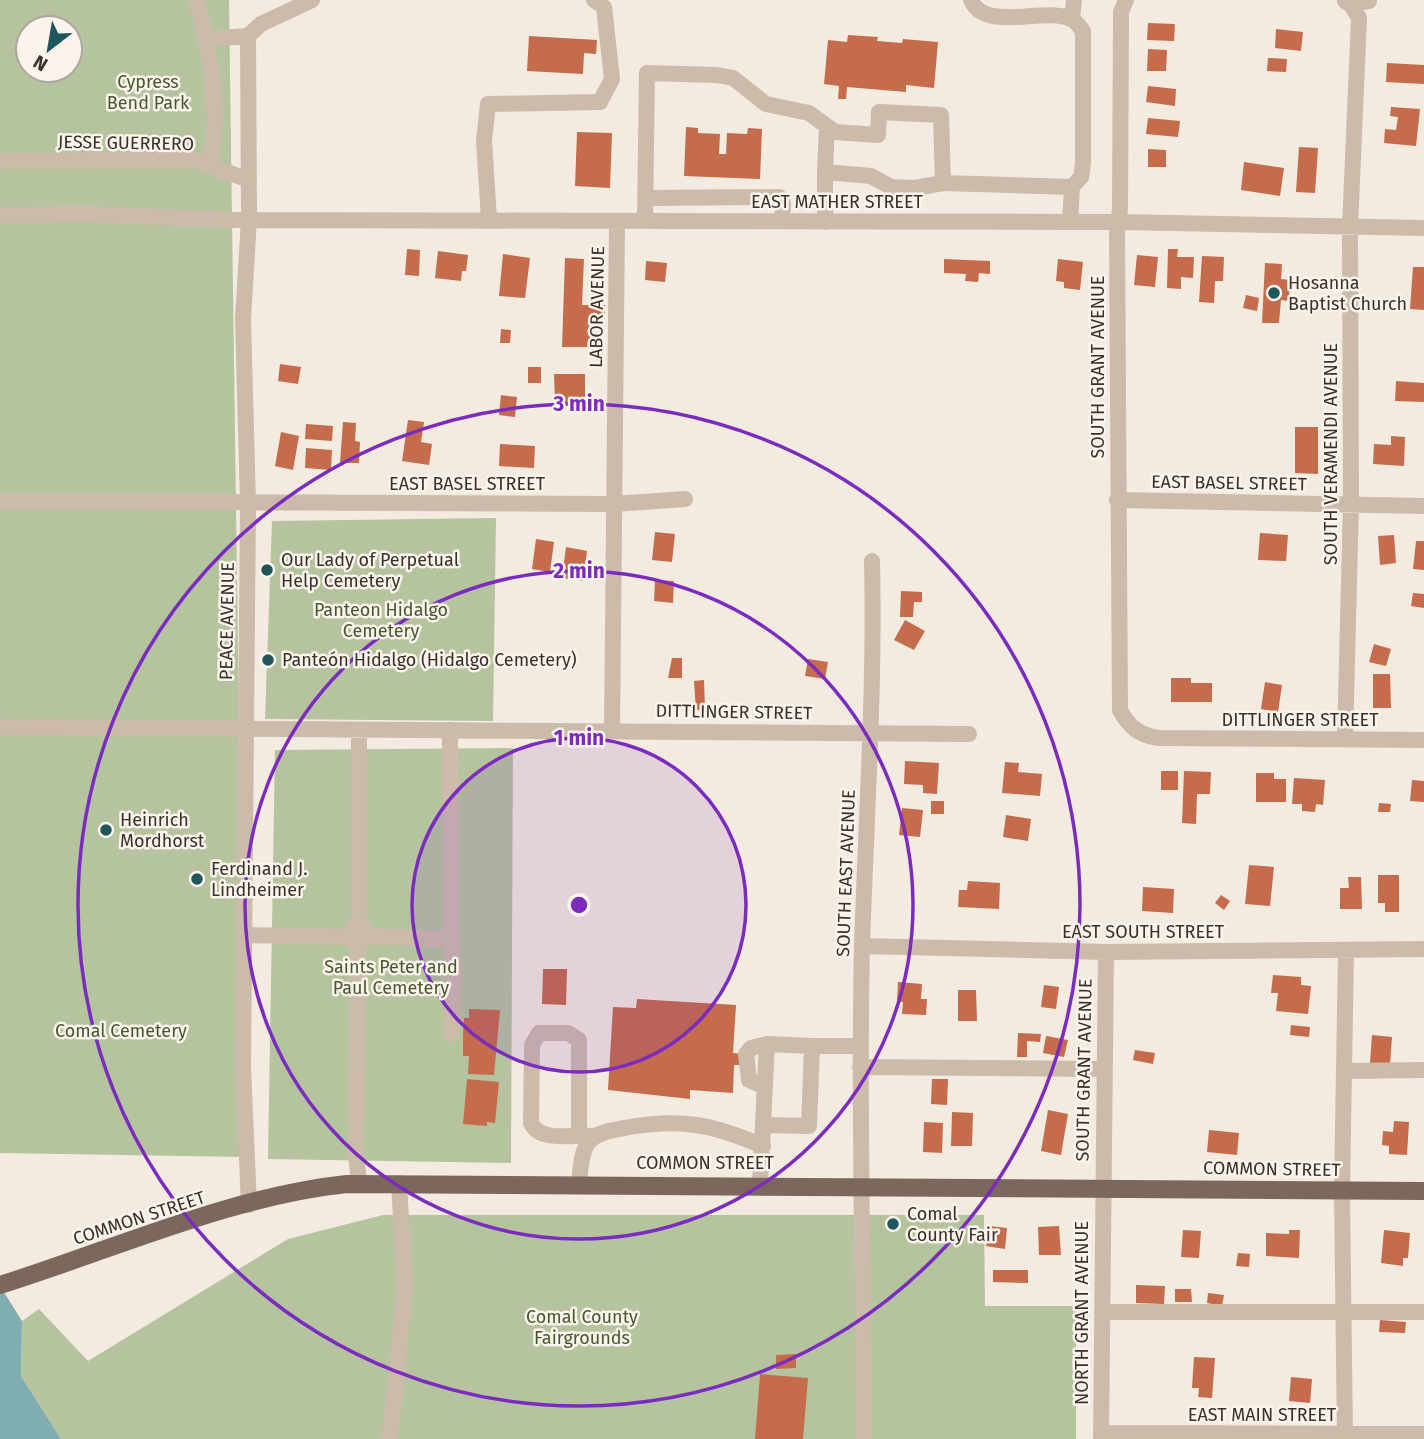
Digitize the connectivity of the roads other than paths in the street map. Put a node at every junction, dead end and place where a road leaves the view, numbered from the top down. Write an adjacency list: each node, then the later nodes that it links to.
1 (197, 0): 12 (street)
2 (312, 0): 9 (street)
3 (594, 0): 23 (street)
4 (971, 0): 10 (street)
5 (1074, 0): 10 (street)
6 (1126, 0): 29 (street, SOUTH GRANT AVENUE)
7 (1369, 1): 8 (street)
8 (1347, 2): 30 (street, SOUTH VERAMENDI AVENUE)
9 (280, 8): 11 (street)
10 (1072, 19): 19 (street)
11 (248, 36): 12 (street); 17 (street, PEACE AVENUE)
12 (205, 39): 15 (street)
13 (827, 126): 16 (street); 18 (street); 20 (street)
14 (0, 161): 15 (street, JESSE GUERRERO)
15 (209, 165): 17 (street, JESSE GUERRERO)
16 (825, 172): 18 (street); 27 (street)
17 (249, 180): 22 (street, PEACE AVENUE)
18 (943, 183): 19 (street)
19 (1072, 187): 28 (street)
20 (645, 198): 24 (street); 26 (street)
21 (0, 215): 22 (street, EAST MATHER STREET)
22 (249, 219): 23 (street, EAST MATHER STREET); 35 (street, PEACE AVENUE)
23 (489, 219): 25 (street, EAST MATHER STREET)
24 (645, 220): 25 (street, EAST MATHER STREET); 26 (street, EAST MATHER STREET)
25 (617, 221): 36 (street, LABOR AVENUE)
26 (782, 221): 27 (street, EAST MATHER STREET)
27 (825, 222): 28 (street, EAST MATHER STREET)
28 (1070, 222): 29 (street, EAST MATHER STREET)
29 (1119, 222): 30 (street, EAST MATHER STREET); 34 (street, SOUTH GRANT AVENUE)
30 (1350, 228): 31 (street, EAST MATHER STREET); 37 (street, SOUTH VERAMENDI AVENUE)
31 (1424, 228)
32 (685, 499): 36 (street, EAST BASEL STREET)
33 (0, 500): 35 (street, EAST BASEL STREET)
34 (1117, 500): 37 (street, EAST BASEL STREET); 44 (street, SOUTH GRANT AVENUE)
35 (248, 504): 36 (street, EAST BASEL STREET); 45 (street, PEACE AVENUE)
36 (614, 504): 43 (street, LABOR AVENUE)
37 (1351, 504): 38 (street, EAST BASEL STREET); 48 (street, SOUTH VERAMENDI AVENUE)
38 (1424, 506)
39 (872, 561): 46 (street, SOUTH EAST AVENUE)
40 (0, 727): 45 (street, DITTLINGER STREET)
41 (359, 730): 42 (street, DITTLINGER STREET); 45 (street, DITTLINGER STREET); 51 (street)
42 (450, 730): 43 (street, DITTLINGER STREET); 52 (street)
43 (612, 730): 46 (street, DITTLINGER STREET)
44 (1135, 730): 48 (street, DITTLINGER STREET)
45 (246, 731): 50 (street, PEACE AVENUE)
46 (871, 734): 47 (street, DITTLINGER STREET); 53 (street, SOUTH EAST AVENUE)
47 (969, 734)
48 (1345, 739): 49 (street, DITTLINGER STREET)
49 (1424, 740)
50 (244, 935): 51 (street); 75 (street, PEACE AVENUE)
51 (358, 936): 52 (street); 68 (street)
52 (451, 939): 57 (street)
53 (862, 946): 56 (street, EAST SOUTH STREET); 59 (street, SOUTH EAST AVENUE)
54 (1424, 949): 55 (street, EAST SOUTH STREET)
55 (1346, 950): 56 (street, EAST SOUTH STREET); 63 (street)
56 (1106, 952): 61 (street, SOUTH GRANT AVENUE)
57 (451, 1034)
58 (812, 1046): 59 (street); 64 (street); 64 (street)
59 (861, 1046): 60 (street, SOUTH EAST AVENUE)
60 (860, 1067): 61 (street); 71 (street, SOUTH EAST AVENUE)
61 (1104, 1069): 72 (street, SOUTH GRANT AVENUE)
62 (1424, 1070): 63 (street)
63 (1344, 1071): 73 (street)
64 (764, 1125): 66 (street)
65 (587, 1135): 65 (street); 66 (street); 69 (street)
66 (763, 1146): 70 (street)
67 (399, 1182): 68 (main road, COMMON STREET); 69 (main road, COMMON STREET); 83 (street)
68 (359, 1184): 75 (main road, COMMON STREET)
69 (579, 1184): 70 (main road, COMMON STREET)
70 (760, 1185): 71 (main road, COMMON STREET)
71 (859, 1186): 72 (main road, COMMON STREET); 84 (street, SOUTH EAST AVENUE)
72 (1101, 1188): 73 (main road, COMMON STREET); 77 (street, NORTH GRANT AVENUE)
73 (1342, 1191): 74 (main road, COMMON STREET); 78 (street)
74 (1424, 1191)
75 (249, 1205): 76 (main road, COMMON STREET)
76 (0, 1285)
77 (1102, 1312): 78 (street); 81 (street, NORTH GRANT AVENUE)
78 (1343, 1312): 79 (street); 82 (street)
79 (1424, 1312)
80 (1424, 1434): 82 (street, EAST MAIN STREET)
81 (1101, 1436): 82 (street, EAST MAIN STREET)
82 (1345, 1437)
83 (390, 1439)
84 (864, 1439)

